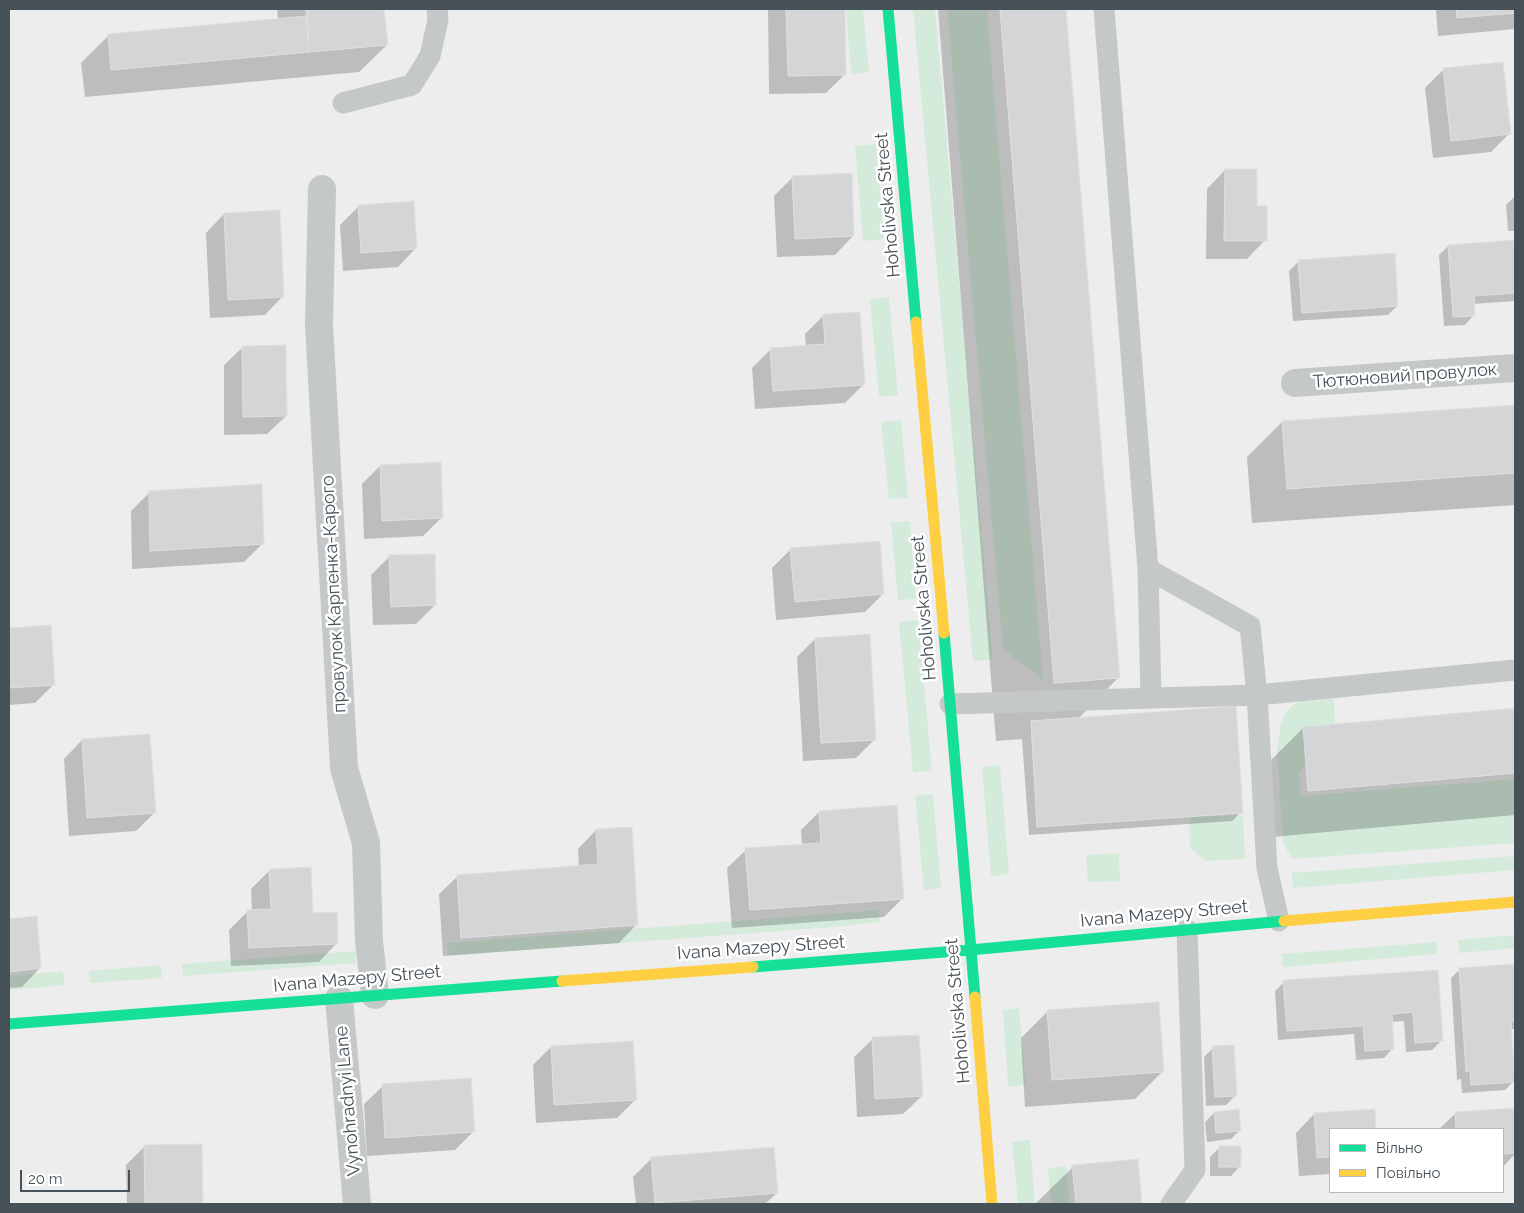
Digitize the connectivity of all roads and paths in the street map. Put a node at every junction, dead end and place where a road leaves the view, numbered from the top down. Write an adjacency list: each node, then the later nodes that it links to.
1 (437, 9): 4 (lane)
2 (888, 9): 12 (main road, Hoholivska Street)
3 (1104, 9): 8 (lane)
4 (343, 103)
5 (322, 189): 17 (street, провулок Карпенка-Карого)
6 (1515, 368): 7 (street, Тютюновий провулок)
7 (1295, 384)
8 (1148, 569): 10 (lane); 11 (lane)
9 (1515, 670): 10 (lane)
10 (1256, 695): 11 (lane); 14 (lane)
11 (1151, 698): 12 (lane)
12 (950, 704): 16 (main road, Hoholivska Street)
13 (1515, 902): 14 (main road, Ivana Mazepy Street)
14 (1279, 921): 15 (main road, Ivana Mazepy Street)
15 (1187, 930): 16 (main road, Ivana Mazepy Street); 22 (lane)
16 (970, 950): 17 (main road, Ivana Mazepy Street); 21 (main road, Hoholivska Street)
17 (375, 995): 18 (main road, Ivana Mazepy Street)
18 (340, 998): 19 (main road, Ivana Mazepy Street); 20 (street, Vynohradnyi Lane)
19 (9, 1024)
20 (357, 1204)
21 (992, 1204)
22 (1171, 1204)

